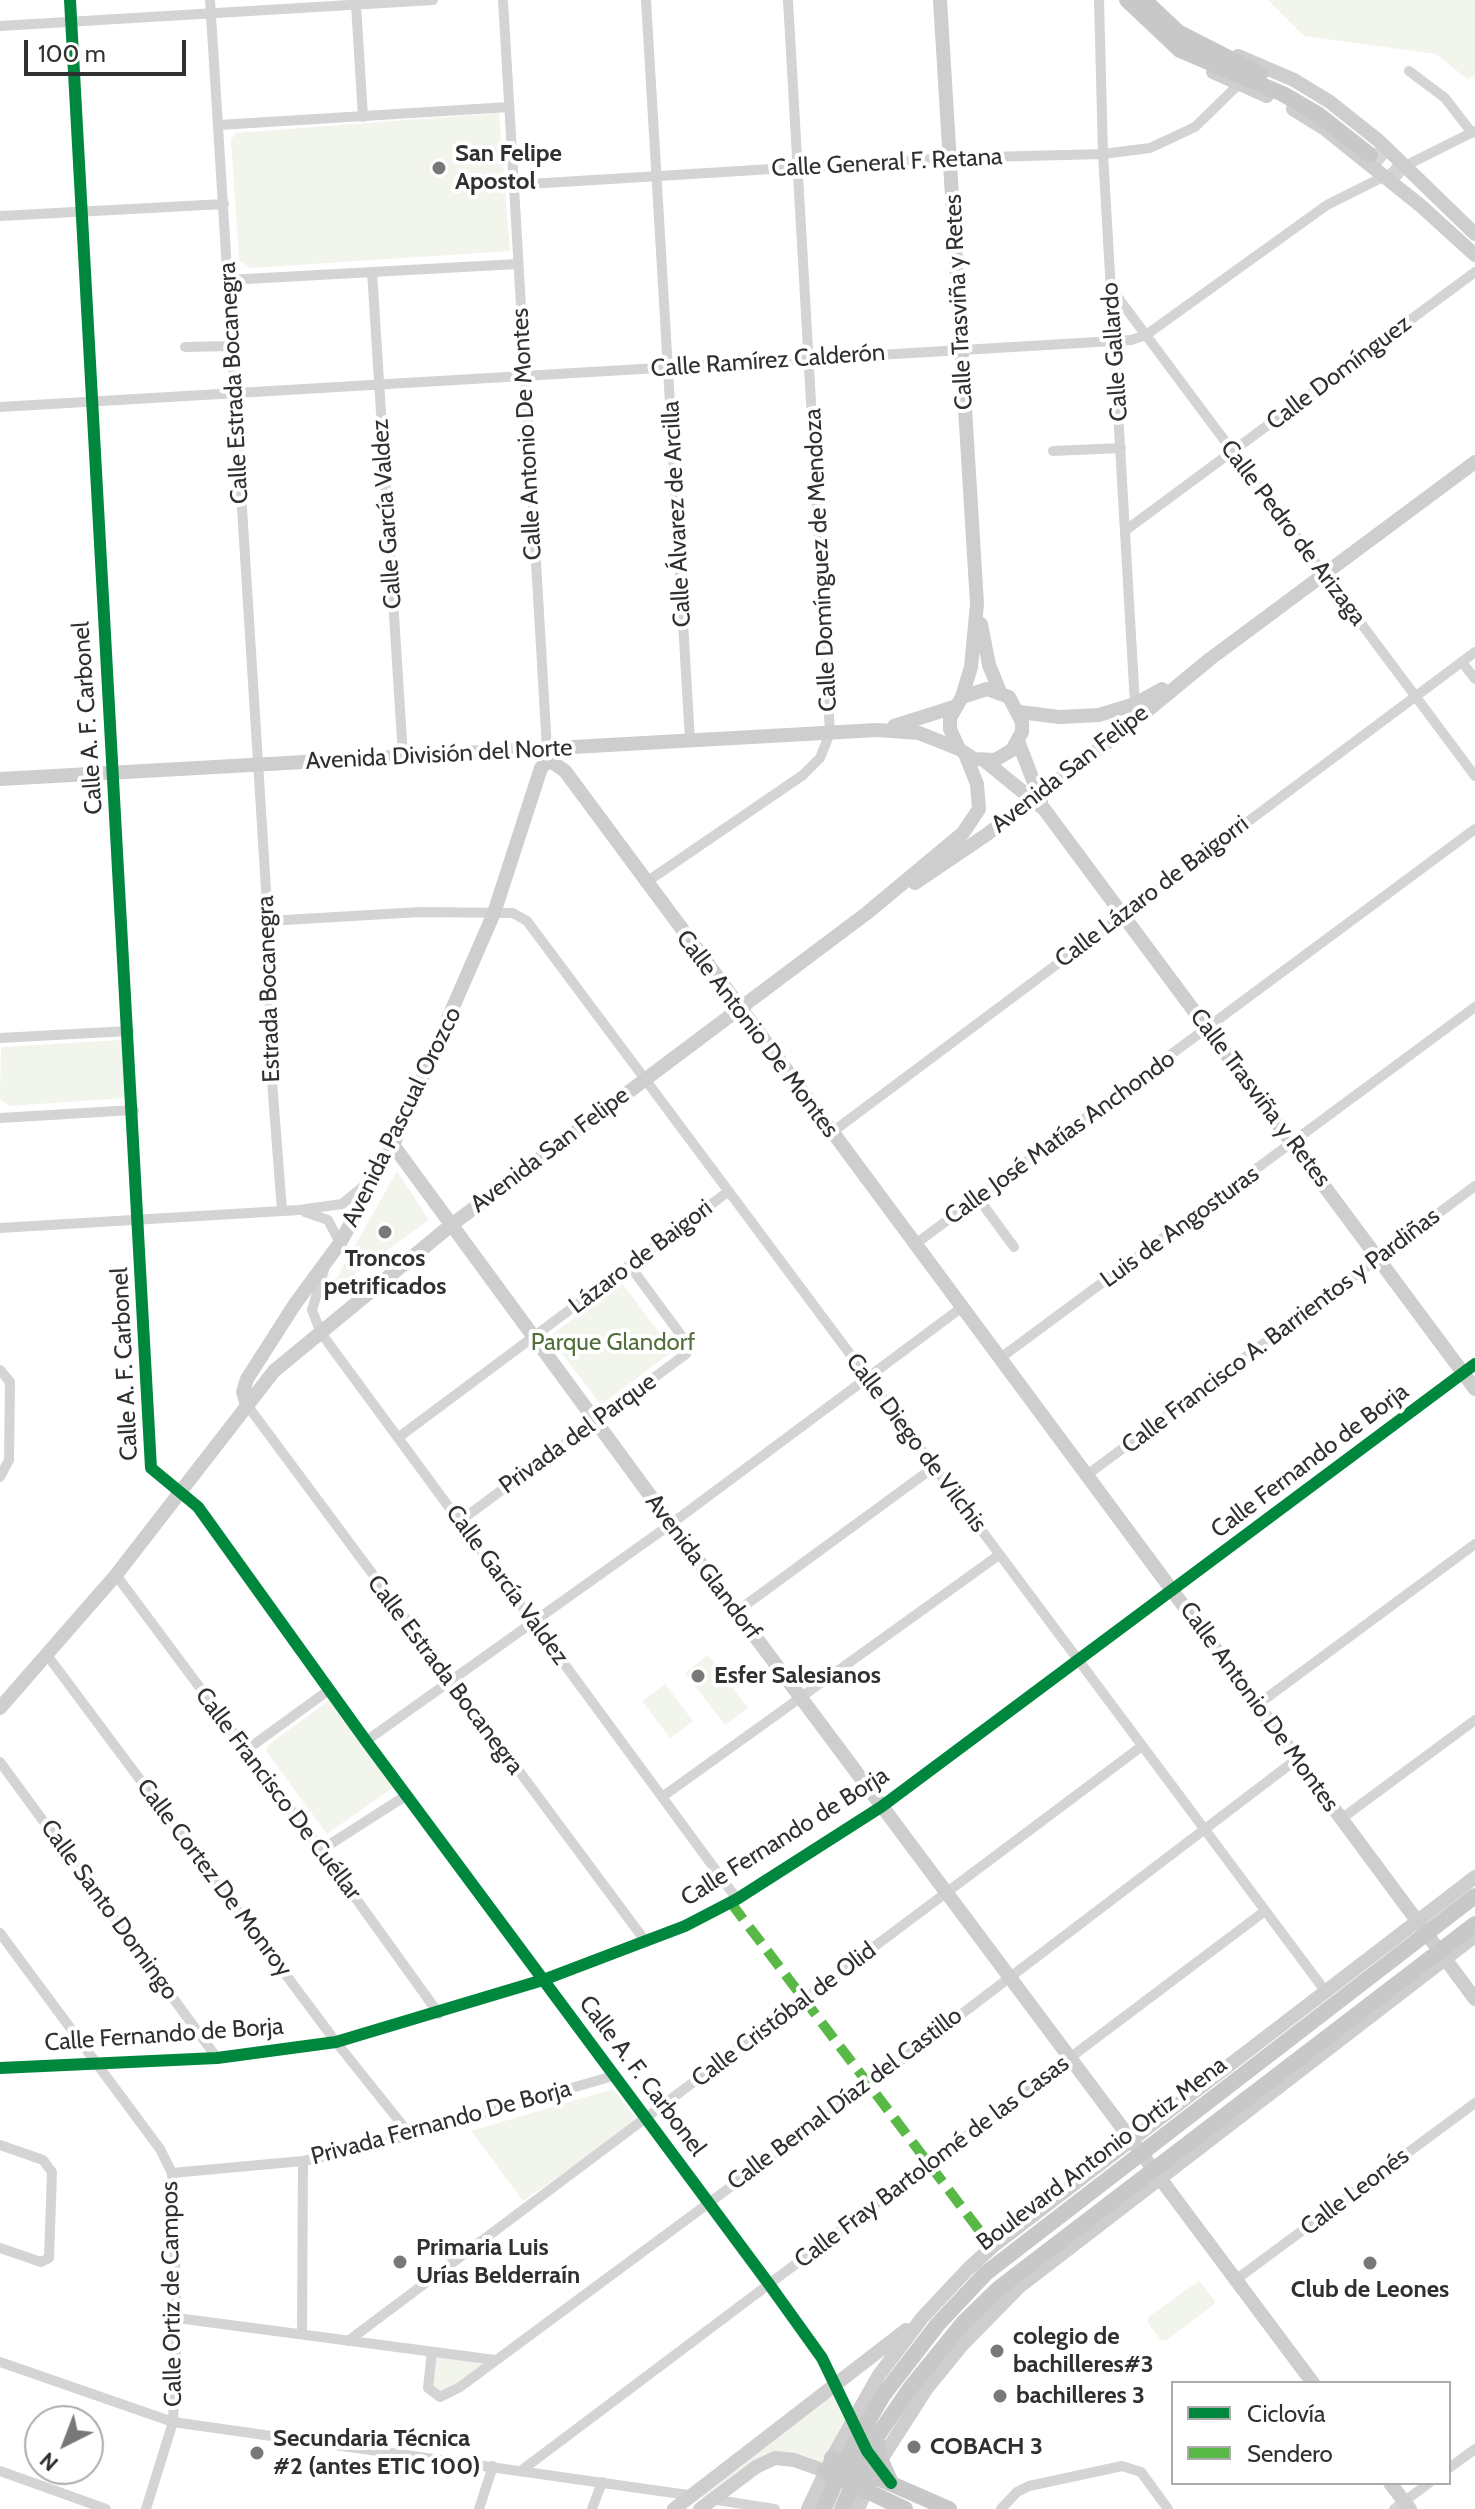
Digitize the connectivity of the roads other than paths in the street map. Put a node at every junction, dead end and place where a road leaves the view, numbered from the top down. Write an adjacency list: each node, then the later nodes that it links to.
1 (70, 0): 13 (street, Calle A. F. Carbonel)
2 (210, 0): 12 (street, Calle Estrada Bocanegra)
3 (433, 0): 11 (street)
4 (503, 0): 19 (street, Calle Antonio De Montes)
5 (646, 0): 27 (street, Calle Álvarez de Arcilla)
6 (788, 0): 25 (street, Calle Domínguez de Mendoza)
7 (940, 0): 24 (main road, Calle Trasviña y Retes)
8 (1099, 0): 23 (street, Calle Gallardo)
9 (1127, 0): 16 (main road)
10 (1144, 0): 15 (main road)
11 (356, 5): 12 (street); 20 (street)
12 (210, 13): 13 (street); 21 (street, Calle Estrada Bocanegra)
13 (71, 22): 14 (street); 31 (street, Calle A. F. Carbonel)
14 (0, 26)
15 (1202, 48): 16 (main road); 26 (main road)
16 (1180, 50): 18 (main road)
17 (1409, 71): 22 (street)
18 (1239, 84): 23 (street, Calle General F. Retana); 28 (main road)
19 (509, 107): 20 (street); 29 (street, Calle Antonio De Montes)
20 (363, 117): 21 (street)
21 (219, 125): 30 (street, Calle Estrada Bocanegra)
22 (1473, 132): 26 (street, Calle Ramírez Calderón)
23 (1103, 154): 24 (street, Calle General F. Retana); 39 (street, Calle Gallardo)
24 (950, 158): 25 (street, Calle General F. Retana); 44 (main road, Calle Trasviña y Retes)
25 (798, 167): 27 (street, Calle General F. Retana); 45 (street, Calle Domínguez de Mendoza)
26 (1406, 168): 28 (street, Calle Ramírez Calderón); 33 (main road)
27 (657, 177): 29 (street, Calle General F. Retana); 46 (street, Calle Álvarez de Arcilla)
28 (1383, 177): 34 (main road); 40 (street, Calle Ramírez Calderón)
29 (513, 185): 35 (street, Calle Antonio De Montes)
30 (224, 204): 31 (street); 38 (street, Calle Estrada Bocanegra)
31 (82, 212): 32 (street); 50 (street, Calle A. F. Carbonel)
32 (0, 216)
33 (1475, 234)
34 (1475, 255)
35 (517, 264): 36 (street); 47 (street, Calle Antonio De Montes)
36 (372, 272): 38 (street); 48 (street, Calle García Valdez)
37 (1475, 272): 54 (street, Calle Domínguez)
38 (228, 280): 42 (street, Calle Estrada Bocanegra)
39 (1111, 289): 40 (street, Calle Pedro de Arizaga); 41 (street, Calle Gallardo)
40 (1146, 335): 41 (street, Calle Ramírez Calderón); 54 (street, Calle Pedro de Arizaga)
41 (1116, 342): 44 (street, Calle Ramírez Calderón); 52 (street, Calle Gallardo)
42 (231, 346): 43 (street); 49 (street, Calle Estrada Bocanegra)
43 (185, 347)
44 (962, 349): 45 (street, Calle Ramírez Calderón); 58 (main road, Calle Trasviña y Retes)
45 (810, 359): 46 (street, Calle Ramírez Calderón); 69 (street, Calle Domínguez de Mendoza)
46 (668, 367): 47 (street, Calle Ramírez Calderón); 70 (street, Calle Álvarez de Arcilla)
47 (524, 376): 48 (street, Calle Ramírez Calderón); 73 (street, Calle Antonio De Montes)
48 (378, 384): 49 (street, Calle Ramírez Calderón); 74 (street, Calle García Valdez)
49 (234, 393): 50 (street, Calle Ramírez Calderón); 76 (street, Calle Estrada Bocanegra)
50 (92, 402): 51 (street, Calle Ramírez Calderón); 77 (street, Calle A. F. Carbonel)
51 (0, 407)
52 (1121, 448): 53 (street); 56 (street, Calle Gallardo)
53 (1053, 451)
54 (1234, 453): 56 (street, Calle Domínguez); 57 (street, Calle Pedro de Arizaga)
55 (1475, 462): 57 (main road, Avenida San Felipe)
56 (1126, 530): 66 (street, Calle Gallardo)
57 (1324, 574): 61 (main road, Avenida San Felipe); 64 (street, Calle Pedro de Arizaga)
58 (977, 604): 63 (main road, Calle Trasviña y Retes); 65 (main road, Calle Trasviña y Retes)
59 (1475, 652): 60 (street, Calle Lázaro de Baigorri)
60 (1462, 662): 62 (street); 64 (street, Calle Lázaro de Baigorri)
61 (1190, 674): 66 (main road, Avenida San Felipe); 80 (main road, Avenida San Felipe)
62 (1475, 679)
63 (1000, 692): 65 (main road); 67 (main road)
64 (1414, 696): 78 (street, Calle Pedro de Arizaga); 85 (street, Calle Lázaro de Baigorri)
65 (958, 702): 68 (main road, Avenida División del Norte); 72 (main road)
66 (1135, 704): 67 (main road, Avenida San Felipe)
67 (1020, 712): 71 (main road)
68 (877, 730): 69 (main road, Avenida División del Norte); 72 (main road, Avenida División del Norte)
69 (830, 733): 70 (main road, Avenida División del Norte); 82 (street, Calle Domínguez de Mendoza)
70 (690, 740): 73 (main road, Avenida División del Norte)
71 (1018, 741): 75 (main road); 80 (main road, Calle Trasviña y Retes)
72 (962, 752): 75 (main road); 84 (main road, Avenida San Felipe)
73 (548, 754): 74 (main road, Avenida División del Norte); 82 (main road, Calle Antonio De Montes); 83 (main road, Avenida Pascual Orozco)
74 (403, 756): 76 (main road, Avenida División del Norte)
75 (985, 761): 80 (main road, Calle Trasviña y Retes)
76 (259, 767): 77 (main road, Avenida División del Norte); 86 (street, Estrada Bocanegra)
77 (114, 774): 79 (main road, Avenida División del Norte); 90 (street, Calle A. F. Carbonel)
78 (1475, 776)
79 (0, 779)
80 (1035, 796): 84 (main road, Avenida San Felipe); 85 (main road, Calle Trasviña y Retes)
81 (1475, 829): 89 (street, Calle José Matías Anchondo)
82 (645, 883): 88 (main road, Calle Antonio De Montes)
83 (494, 913): 86 (street, Calle Diego de Vilchis); 92 (street, Calle Diego de Vilchis); 97 (main road, Avenida Pascual Orozco)
84 (867, 913): 88 (main road, Avenida San Felipe)
85 (1123, 913): 89 (main road, Calle Trasviña y Retes); 95 (street, Calle Lázaro de Baigorri)
86 (268, 921): 103 (street, Estrada Bocanegra)
87 (1475, 1007): 96 (street, Luis de Angosturas)
88 (738, 1008): 92 (main road, Avenida San Felipe); 95 (main road, Calle Antonio De Montes)
89 (1208, 1029): 96 (main road, Calle Trasviña y Retes); 101 (street, Calle José Matías Anchondo)
90 (129, 1031): 91 (street); 93 (street, Calle A. F. Carbonel)
91 (0, 1038)
92 (645, 1077): 100 (street, Calle Diego de Vilchis); 105 (main road, Avenida San Felipe)
93 (134, 1110): 94 (street); 104 (street, Calle A. F. Carbonel)
94 (0, 1118)
95 (831, 1133): 108 (main road, Calle Antonio De Montes)
96 (1294, 1143): 110 (main road, Calle Trasviña y Retes); 116 (street, Luis de Angosturas)
97 (393, 1145): 98 (main road, Avenida Pascual Orozco); 105 (main road, Avenida Glandorf)
98 (379, 1173): 102 (street); 107 (main road, Avenida Pascual Orozco)
99 (1475, 1186): 110 (street, Calle Francisco A. Barrientos y Pardiñas)
100 (729, 1191): 112 (street, Lázaro de Baigori); 119 (street, Calle Diego de Vilchis)
101 (978, 1198): 108 (street, Calle José Matías Anchondo); 109 (street)
102 (299, 1210): 103 (street); 107 (street)
103 (282, 1211): 104 (street)
104 (140, 1220): 106 (street); 127 (street, Calle A. F. Carbonel)
105 (450, 1226): 114 (main road, Avenida San Felipe); 115 (main road, Avenida Glandorf)
106 (0, 1228)
107 (340, 1243): 111 (main road, Avenida Pascual Orozco)
108 (914, 1245): 113 (main road, Calle Antonio De Montes)
109 (1014, 1247)
110 (1379, 1258): 117 (main road, Calle Trasviña y Retes); 125 (street, Calle Francisco A. Barrientos y Pardiñas)
111 (328, 1261): 114 (street, Calle García Valdez); 121 (main road, Avenida Pascual Orozco)
112 (630, 1266): 115 (street, Lázaro de Baigori); 122 (street, Privada del Parque)
113 (961, 1308): 116 (main road, Calle Antonio De Montes); 119 (street)
114 (321, 1333): 121 (main road, Avenida San Felipe); 123 (street, Calle García Valdez)
115 (532, 1337): 122 (main road, Avenida Glandorf); 123 (street, Lázaro de Baigori)
116 (999, 1359): 125 (main road, Calle Antonio De Montes)
117 (1469, 1369): 120 (main road, Calle Trasviña y Retes); 133 (street, Calle Fernando de Borja)
118 (0, 1370): 126 (street)
119 (867, 1378): 124 (street, Calle Diego de Vilchis); 129 (street)
120 (1475, 1389)
121 (247, 1405): 127 (main road, Avenida Pascual Orozco); 138 (street, Calle Estrada Bocanegra)
122 (596, 1422): 128 (street, Privada del Parque); 129 (main road, Avenida Glandorf)
123 (399, 1437): 128 (street, Calle García Valdez)
124 (934, 1467): 131 (street, Calle Diego de Vilchis); 134 (street)
125 (1087, 1475): 133 (main road, Calle Antonio De Montes)
126 (0, 1477)
127 (181, 1490): 132 (main road, Avenida Pascual Orozco); 139 (street, Calle A. F. Carbonel)
128 (460, 1521): 135 (street, Calle García Valdez)
129 (671, 1524): 134 (main road, Avenida Glandorf); 135 (street)
130 (1475, 1544): 141 (street)
131 (999, 1555): 137 (street, Calle Diego de Vilchis); 140 (street)
132 (116, 1575): 136 (main road, Avenida Pascual Orozco); 146 (street, Calle Francisco De Cuéllar)
133 (1173, 1591): 137 (street, Calle Fernando de Borja); 141 (main road, Calle Antonio De Montes)
134 (736, 1612): 140 (main road, Avenida Glandorf)
135 (534, 1623): 138 (street); 150 (street, Calle García Valdez)
136 (47, 1655): 142 (main road, Avenida Pascual Orozco); 171 (street, Calle Cortez De Monroy)
137 (1077, 1659): 145 (street, Calle Diego de Vilchis); 151 (street, Calle Fernando de Borja)
138 (451, 1683): 144 (street); 164 (street, Calle Estrada Bocanegra)
139 (329, 1690): 144 (street, Calle A. F. Carbonel); 146 (street)
140 (802, 1700): 150 (street); 151 (main road, Avenida Glandorf)
141 (1257, 1705): 147 (main road, Calle Antonio De Montes)
142 (0, 1708)
143 (1475, 1720): 152 (street)
144 (366, 1741): 149 (street, Calle A. F. Carbonel)
145 (1142, 1746): 153 (street, Calle Diego de Vilchis); 156 (street, Calle Cristóbal de Olid)
146 (245, 1751): 154 (street, Calle Francisco De Cuéllar)
147 (1297, 1759): 152 (main road, Calle Antonio De Montes); 153 (street, Calle Bernal Díaz del Castillo)
148 (0, 1762): 172 (street, Calle Santo Domingo)
149 (407, 1795): 154 (street); 167 (street, Calle A. F. Carbonel)
150 (662, 1797): 158 (street, Calle García Valdez)
151 (881, 1807): 156 (main road, Avenida Glandorf); 158 (street, Calle Fernando de Borja)
152 (1341, 1819): 161 (main road, Calle Antonio De Montes)
153 (1203, 1828): 159 (street, Calle Diego de Vilchis); 166 (street, Calle Bernal Díaz del Castillo)
154 (321, 1850): 170 (street, Calle Francisco De Cuéllar)
155 (1475, 1877): 161 (main road)
156 (945, 1893): 166 (main road, Avenida Glandorf); 179 (street, Calle Cristóbal de Olid)
157 (1475, 1896): 161 (main road, Boulevard Antonio Ortiz Mena)
158 (737, 1899): 164 (street, Calle Fernando de Borja)
159 (1265, 1911): 168 (street, Calle Diego de Vilchis); 173 (street, Calle Fray Bartolomé de las Casas)
160 (1475, 1924): 165 (main road, Boulevard Antonio Ortiz Mena)
161 (1422, 1928): 165 (main road); 168 (main road); 174 (main road, Boulevard Antonio Ortiz Mena)
162 (0, 1933): 175 (street, Calle Ortiz de Campos)
163 (1475, 1936): 165 (main road)
164 (646, 1942): 167 (street, Calle Fernando de Borja)
165 (1442, 1956): 169 (main road); 182 (main road, Boulevard Antonio Ortiz Mena)
166 (1008, 1976): 173 (main road, Avenida Glandorf); 185 (street, Calle Bernal Díaz del Castillo)
167 (543, 1980): 170 (street, Calle Fernando de Borja); 177 (street, Calle A. F. Carbonel)
168 (1326, 1992): 174 (main road)
169 (1475, 1999)
170 (439, 2014): 171 (street, Calle Fernando de Borja)
171 (336, 2042): 172 (street, Calle Fernando de Borja); 180 (street, Calle Cortez De Monroy)
172 (217, 2058): 175 (street, Calle Fernando de Borja)
173 (1070, 2059): 182 (main road, Avenida Glandorf); 188 (street, Calle Fray Bartolomé de las Casas)
174 (1252, 2060): 182 (main road, Boulevard Antonio Ortiz Mena)
175 (96, 2064): 176 (street, Calle Fernando de Borja); 184 (street, Calle Ortiz de Campos)
176 (0, 2068)
177 (613, 2076): 179 (street, Calle A. F. Carbonel); 180 (street, Privada Fernando De Borja)
178 (1475, 2103): 187 (street, Calle Leonés)
179 (645, 2118): 185 (street, Calle A. F. Carbonel); 192 (street, Calle Cristóbal de Olid)
180 (412, 2137): 183 (street, Privada Fernando De Borja)
181 (0, 2145): 186 (street)
182 (1146, 2160): 187 (main road, Avenida Glandorf); 190 (main road); 200 (main road); 200 (main road, Boulevard Antonio Ortiz Mena)
183 (303, 2161): 184 (street, Privada Fernando De Borja); 191 (street)
184 (172, 2173): 189 (street, Calle Ortiz de Campos)
185 (708, 2201): 188 (street, Calle A. F. Carbonel); 194 (street, Calle Bernal Díaz del Castillo)
186 (0, 2248)
187 (1234, 2281): 196 (main road, Avenida Glandorf)
188 (769, 2284): 197 (street, Calle A. F. Carbonel); 203 (street, Calle Fray Bartolomé de las Casas)
189 (177, 2318): 191 (street); 198 (street, Calle Ortiz de Campos)
190 (922, 2318): 197 (main road); 200 (main road)
191 (302, 2334): 192 (street)
192 (348, 2341): 193 (street)
193 (432, 2352): 194 (street); 194 (street, Calle Bernal Díaz del Castillo)
194 (495, 2360)
195 (0, 2362): 198 (street)
196 (1311, 2381)
197 (837, 2384): 200 (street, Calle A. F. Carbonel); 208 (main road)
198 (173, 2422): 201 (street); 212 (street, Calle Ortiz de Campos)
199 (1475, 2449): 202 (street)
200 (857, 2461): 209 (main road); 218 (main road); 219 (main road, Boulevard Antonio Ortiz Mena); 220 (main road, Boulevard Antonio Ortiz Mena); 221 (main road); 222 (main road); 223 (main road)
201 (493, 2466): 203 (street); 213 (street)
202 (1451, 2467)
203 (522, 2470): 205 (street)
204 (0, 2471): 211 (street)
205 (602, 2482): 208 (street); 214 (street)
206 (1391, 2485): 210 (main road)
207 (1427, 2485): 210 (street)
208 (691, 2496): 209 (street); 215 (main road)
209 (712, 2499): 216 (main road); 217 (street)
210 (1403, 2506)
211 (106, 2509)
212 (146, 2509)
213 (479, 2509)
214 (592, 2509)
215 (674, 2509)
216 (700, 2509)
217 (775, 2509)
218 (808, 2509)
219 (824, 2509)
220 (842, 2509)
221 (858, 2509)
222 (905, 2509)
223 (949, 2509)
224 (1001, 2509): 225 (street)
225 (1168, 2509)

